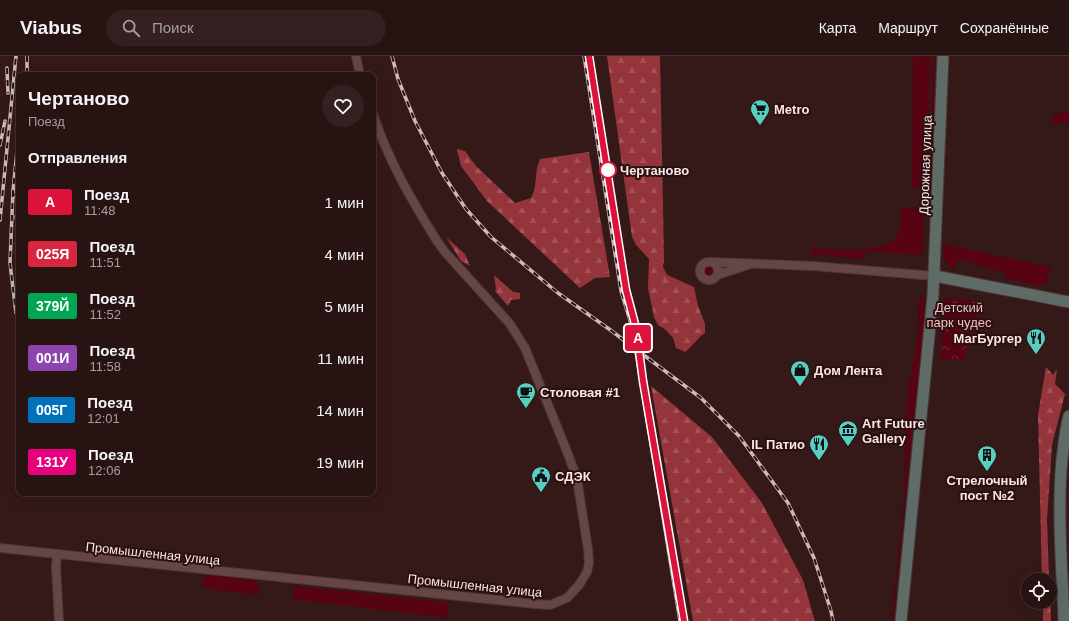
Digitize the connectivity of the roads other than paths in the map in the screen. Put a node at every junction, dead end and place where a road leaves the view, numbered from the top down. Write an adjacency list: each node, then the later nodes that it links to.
1 (356, 56): 3 (street)
2 (942, 56): 8 (main road, Дорожная улица)
3 (359, 72)
4 (376, 124): 12 (street, Промышленная улица)
5 (712, 262): 6 (street); 7 (street); 7 (street)
6 (755, 264): 7 (street); 8 (street)
7 (717, 275)
8 (934, 276): 9 (main road); 14 (main road, Дорожная улица)
9 (1069, 302)
10 (1069, 416): 15 (main road)
11 (0, 548): 12 (street, Промышленная улица)
12 (57, 555): 13 (street)
13 (59, 621)
14 (901, 621)
15 (1064, 621)

